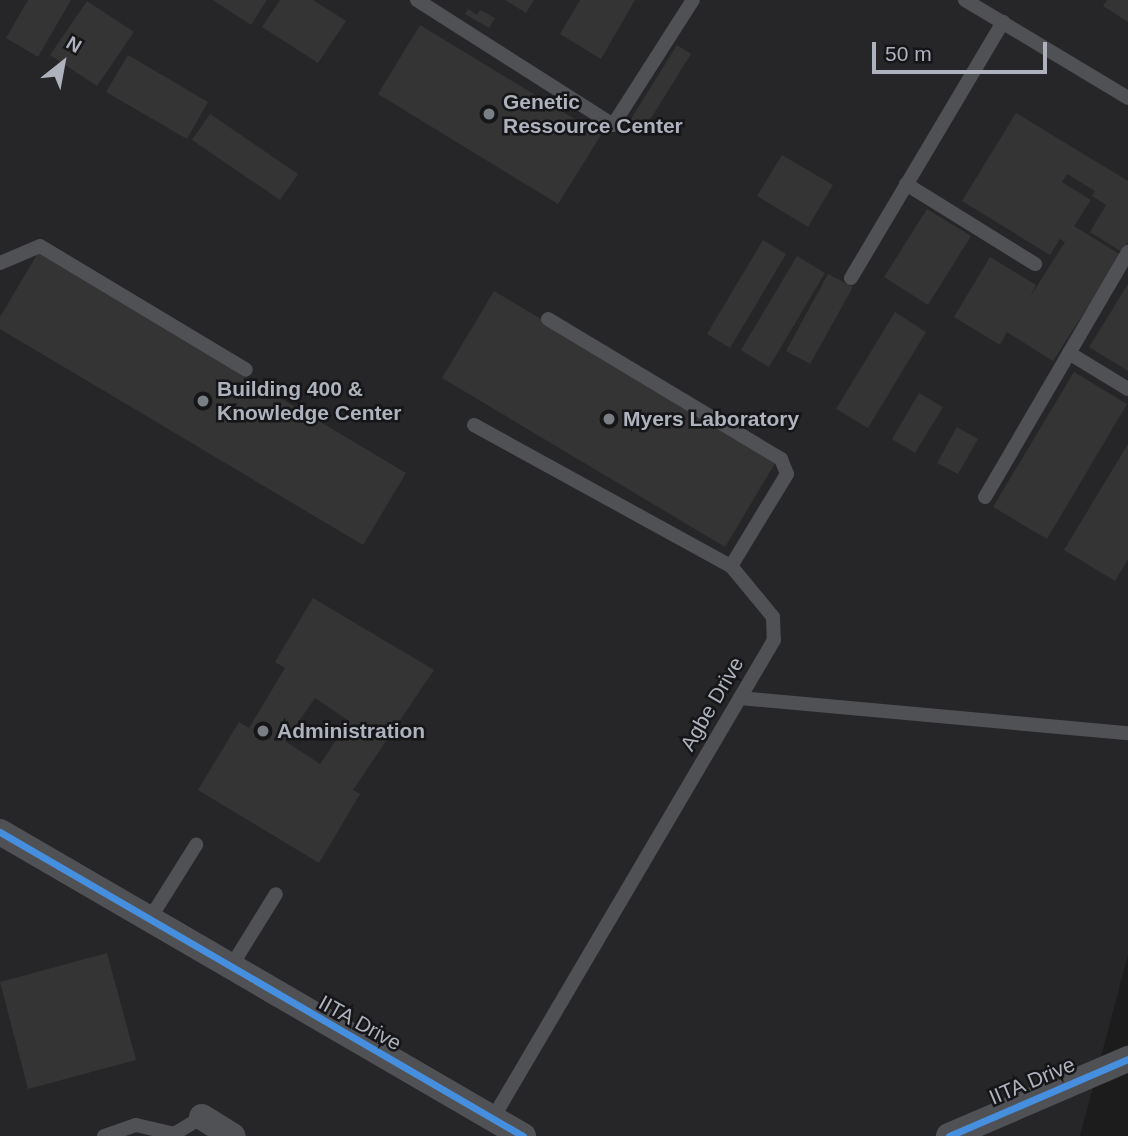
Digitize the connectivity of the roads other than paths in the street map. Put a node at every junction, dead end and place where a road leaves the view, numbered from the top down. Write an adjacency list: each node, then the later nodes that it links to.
1 (417, 0): 2 (lane)
2 (693, 0)
3 (965, 0): 4 (lane)
4 (1003, 22): 5 (lane); 6 (lane)
5 (1128, 99)
6 (906, 184): 9 (lane); 10 (lane)
7 (1128, 252): 12 (lane)
8 (0, 263): 13 (lane)
9 (1035, 264)
10 (851, 278)
11 (548, 319): 17 (lane)
12 (1069, 353): 14 (lane); 16 (lane)
13 (246, 370)
14 (1128, 389)
15 (474, 425): 17 (lane, Agbe Drive)
16 (985, 497)
17 (731, 566): 18 (lane, Agbe Drive)
18 (740, 698): 19 (lane); 27 (lane, Agbe Drive)
19 (1128, 733)
20 (0, 832): 23 (street, IITA Drive)
21 (196, 845): 23 (lane)
22 (276, 894): 24 (lane)
23 (149, 920): 24 (street, IITA Drive)
24 (229, 970): 27 (street, IITA Drive)
25 (1128, 1059): 31 (street, IITA Drive)
26 (197, 1127): 28 (lane); 29 (street)
27 (487, 1127): 30 (street, IITA Drive)
28 (104, 1136)
29 (233, 1136)
30 (523, 1136)
31 (949, 1136)

